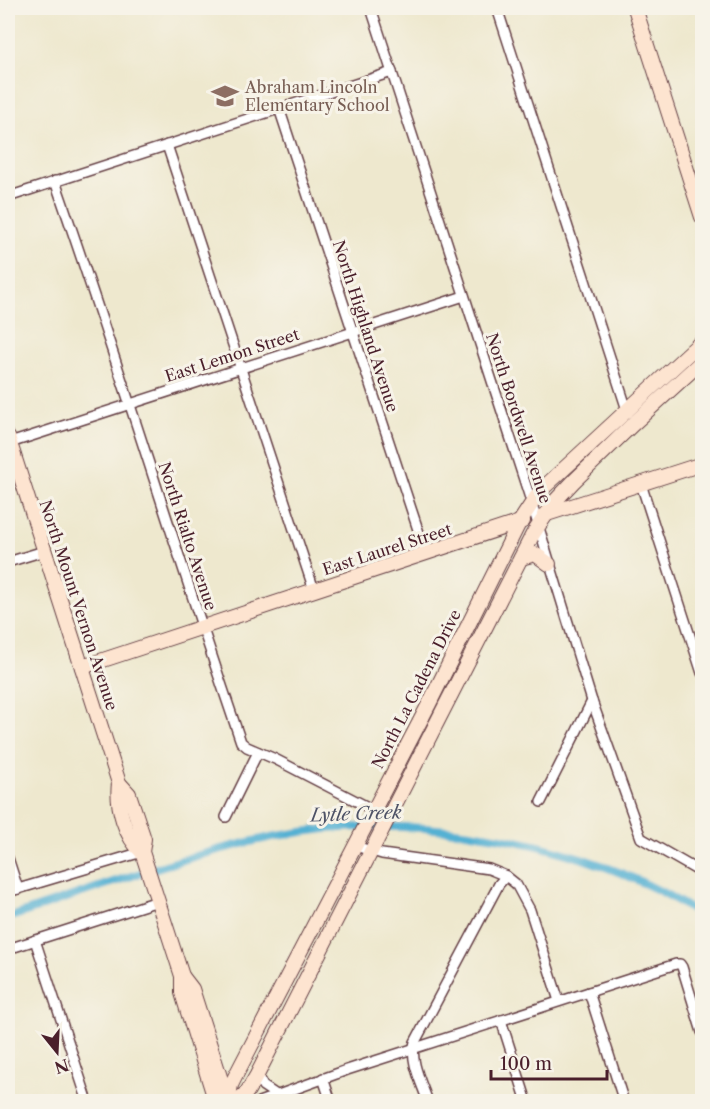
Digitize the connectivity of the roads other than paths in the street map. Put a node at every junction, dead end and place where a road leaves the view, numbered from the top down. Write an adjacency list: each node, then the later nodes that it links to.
1 (371, 8): 4 (street, North Bordwell Avenue)
2 (497, 8): 16 (street)
3 (635, 8): 9 (main road)
4 (392, 72): 5 (street); 10 (street, North Bordwell Avenue)
5 (279, 108): 6 (street); 11 (street, North Highland Avenue)
6 (167, 145): 7 (street); 14 (street)
7 (56, 181): 8 (street); 15 (street, North Rialto Avenue)
8 (8, 197)
9 (702, 217)
10 (464, 296): 11 (street, East Lemon Street); 23 (street, North Bordwell Avenue)
11 (352, 333): 14 (street, East Lemon Street); 28 (street, North Highland Avenue)
12 (702, 341): 16 (main road, North La Cadena Drive)
13 (702, 361): 17 (main road, North La Cadena Drive)
14 (241, 368): 15 (street, East Lemon Street); 33 (street)
15 (130, 404): 18 (street, East Lemon Street); 34 (street, North Rialto Avenue)
16 (627, 411): 17 (street); 23 (main road, North La Cadena Drive)
17 (633, 424): 20 (main road, North La Cadena Drive)
18 (9, 440): 27 (main road, North Mount Vernon Avenue)
19 (702, 464): 21 (main road, East Laurel Street)
20 (574, 481): 22 (main road); 24 (main road, North La Cadena Drive)
21 (641, 484): 22 (main road, East Laurel Street); 38 (street)
22 (592, 500): 24 (main road, East Laurel Street)
23 (531, 504): 24 (street, North Bordwell Avenue); 25 (main road, North La Cadena Drive)
24 (539, 520): 25 (main road, East Laurel Street); 30 (main road, North La Cadena Drive); 32 (street, North Bordwell Avenue)
25 (519, 523): 26 (main road, East Laurel Street); 29 (main road, North La Cadena Drive)
26 (481, 536): 28 (main road, East Laurel Street); 29 (main road)
27 (44, 550): 31 (street); 37 (main road, North Mount Vernon Avenue)
28 (426, 554): 33 (main road, East Laurel Street)
29 (501, 558): 35 (main road, North La Cadena Drive)
30 (521, 558): 32 (main road); 36 (main road, North La Cadena Drive)
31 (8, 562)
32 (549, 564): 39 (street, North Bordwell Avenue)
33 (314, 590): 34 (main road, East Laurel Street)
34 (202, 626): 37 (main road, East Laurel Street); 40 (street, North Rialto Avenue)
35 (459, 640): 36 (main road); 42 (main road, North La Cadena Drive)
36 (475, 647): 44 (main road, North La Cadena Drive)
37 (81, 667): 47 (main road, North Mount Vernon Avenue)
38 (702, 673)
39 (592, 701): 41 (street); 49 (street, North Bordwell Avenue)
40 (258, 752): 42 (street, North Rialto Avenue); 43 (street)
41 (541, 802)
42 (372, 813): 44 (street, North Rialto Avenue); 45 (main road, North La Cadena Drive)
43 (226, 817)
44 (389, 818): 46 (main road, North La Cadena Drive)
45 (357, 842): 46 (street); 59 (main road, North La Cadena Drive)
46 (374, 846): 50 (street); 60 (main road, North La Cadena Drive)
47 (142, 852): 51 (street); 53 (main road, North Mount Vernon Avenue)
48 (8, 858): 51 (street)
49 (702, 873)
50 (506, 876): 58 (street); 63 (street)
51 (18, 889): 52 (street)
52 (8, 892)
53 (158, 901): 54 (street); 56 (main road, North Mount Vernon Avenue)
54 (35, 940): 55 (street); 67 (street)
55 (8, 949)
56 (182, 976): 68 (main road, North Mount Vernon Avenue); 69 (main road, North Mount Vernon Avenue)
57 (589, 992): 58 (street); 62 (street); 75 (street)
58 (559, 1001): 61 (street)
59 (273, 1005): 60 (main road); 69 (main road, North La Cadena Drive)
60 (289, 1014): 64 (main road, North La Cadena Drive)
61 (501, 1020): 63 (street); 74 (street)
62 (702, 1032)
63 (412, 1049): 65 (street); 73 (street)
64 (257, 1075): 66 (street); 70 (main road, North La Cadena Drive)
65 (323, 1078): 66 (street); 72 (street)
66 (275, 1094): 71 (street)
67 (88, 1101)
68 (220, 1101)
69 (226, 1101)
70 (236, 1101)
71 (259, 1101)
72 (331, 1101)
73 (428, 1101)
74 (527, 1101)
75 (624, 1101)

